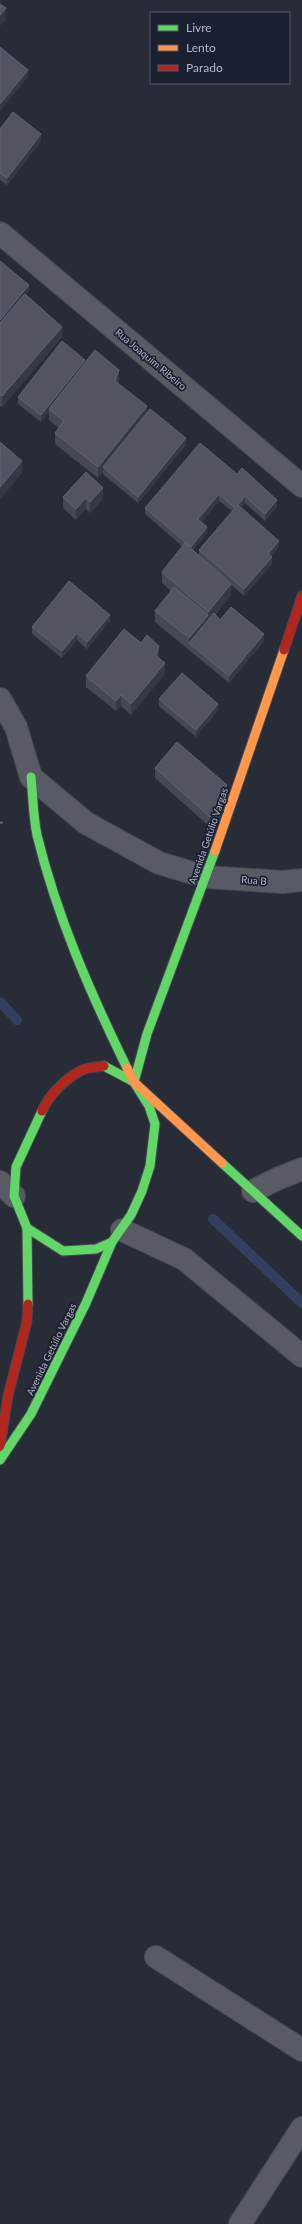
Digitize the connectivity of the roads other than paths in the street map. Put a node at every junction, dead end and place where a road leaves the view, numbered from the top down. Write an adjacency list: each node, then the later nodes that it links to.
1 (0, 233): 2 (street, Rua Joaquim Ribeiro)
2 (302, 486)
3 (302, 596): 6 (street, Avenida Getúlio Vargas)
4 (0, 699): 5 (street)
5 (31, 777): 6 (street, Rua B); 8 (street, Avenida Getúlio Vargas)
6 (206, 877): 7 (street, Rua B); 8 (street, Avenida Getúlio Vargas)
7 (302, 880)
8 (134, 1082): 10 (street); 11 (street); 13 (street, Avenida Getúlio Vargas)
9 (302, 1169): 11 (street)
10 (7, 1189): 12 (street)
11 (253, 1191): 14 (street)
12 (27, 1228): 13 (street); 16 (street, Avenida Getúlio Vargas)
13 (117, 1236): 15 (street); 17 (street, Avenida Getúlio Vargas)
14 (302, 1236)
15 (302, 1356)
16 (0, 1446)
17 (0, 1460)
18 (156, 1957): 19 (street)
19 (302, 2050)
20 (302, 2128): 21 (street)
21 (240, 2224)

